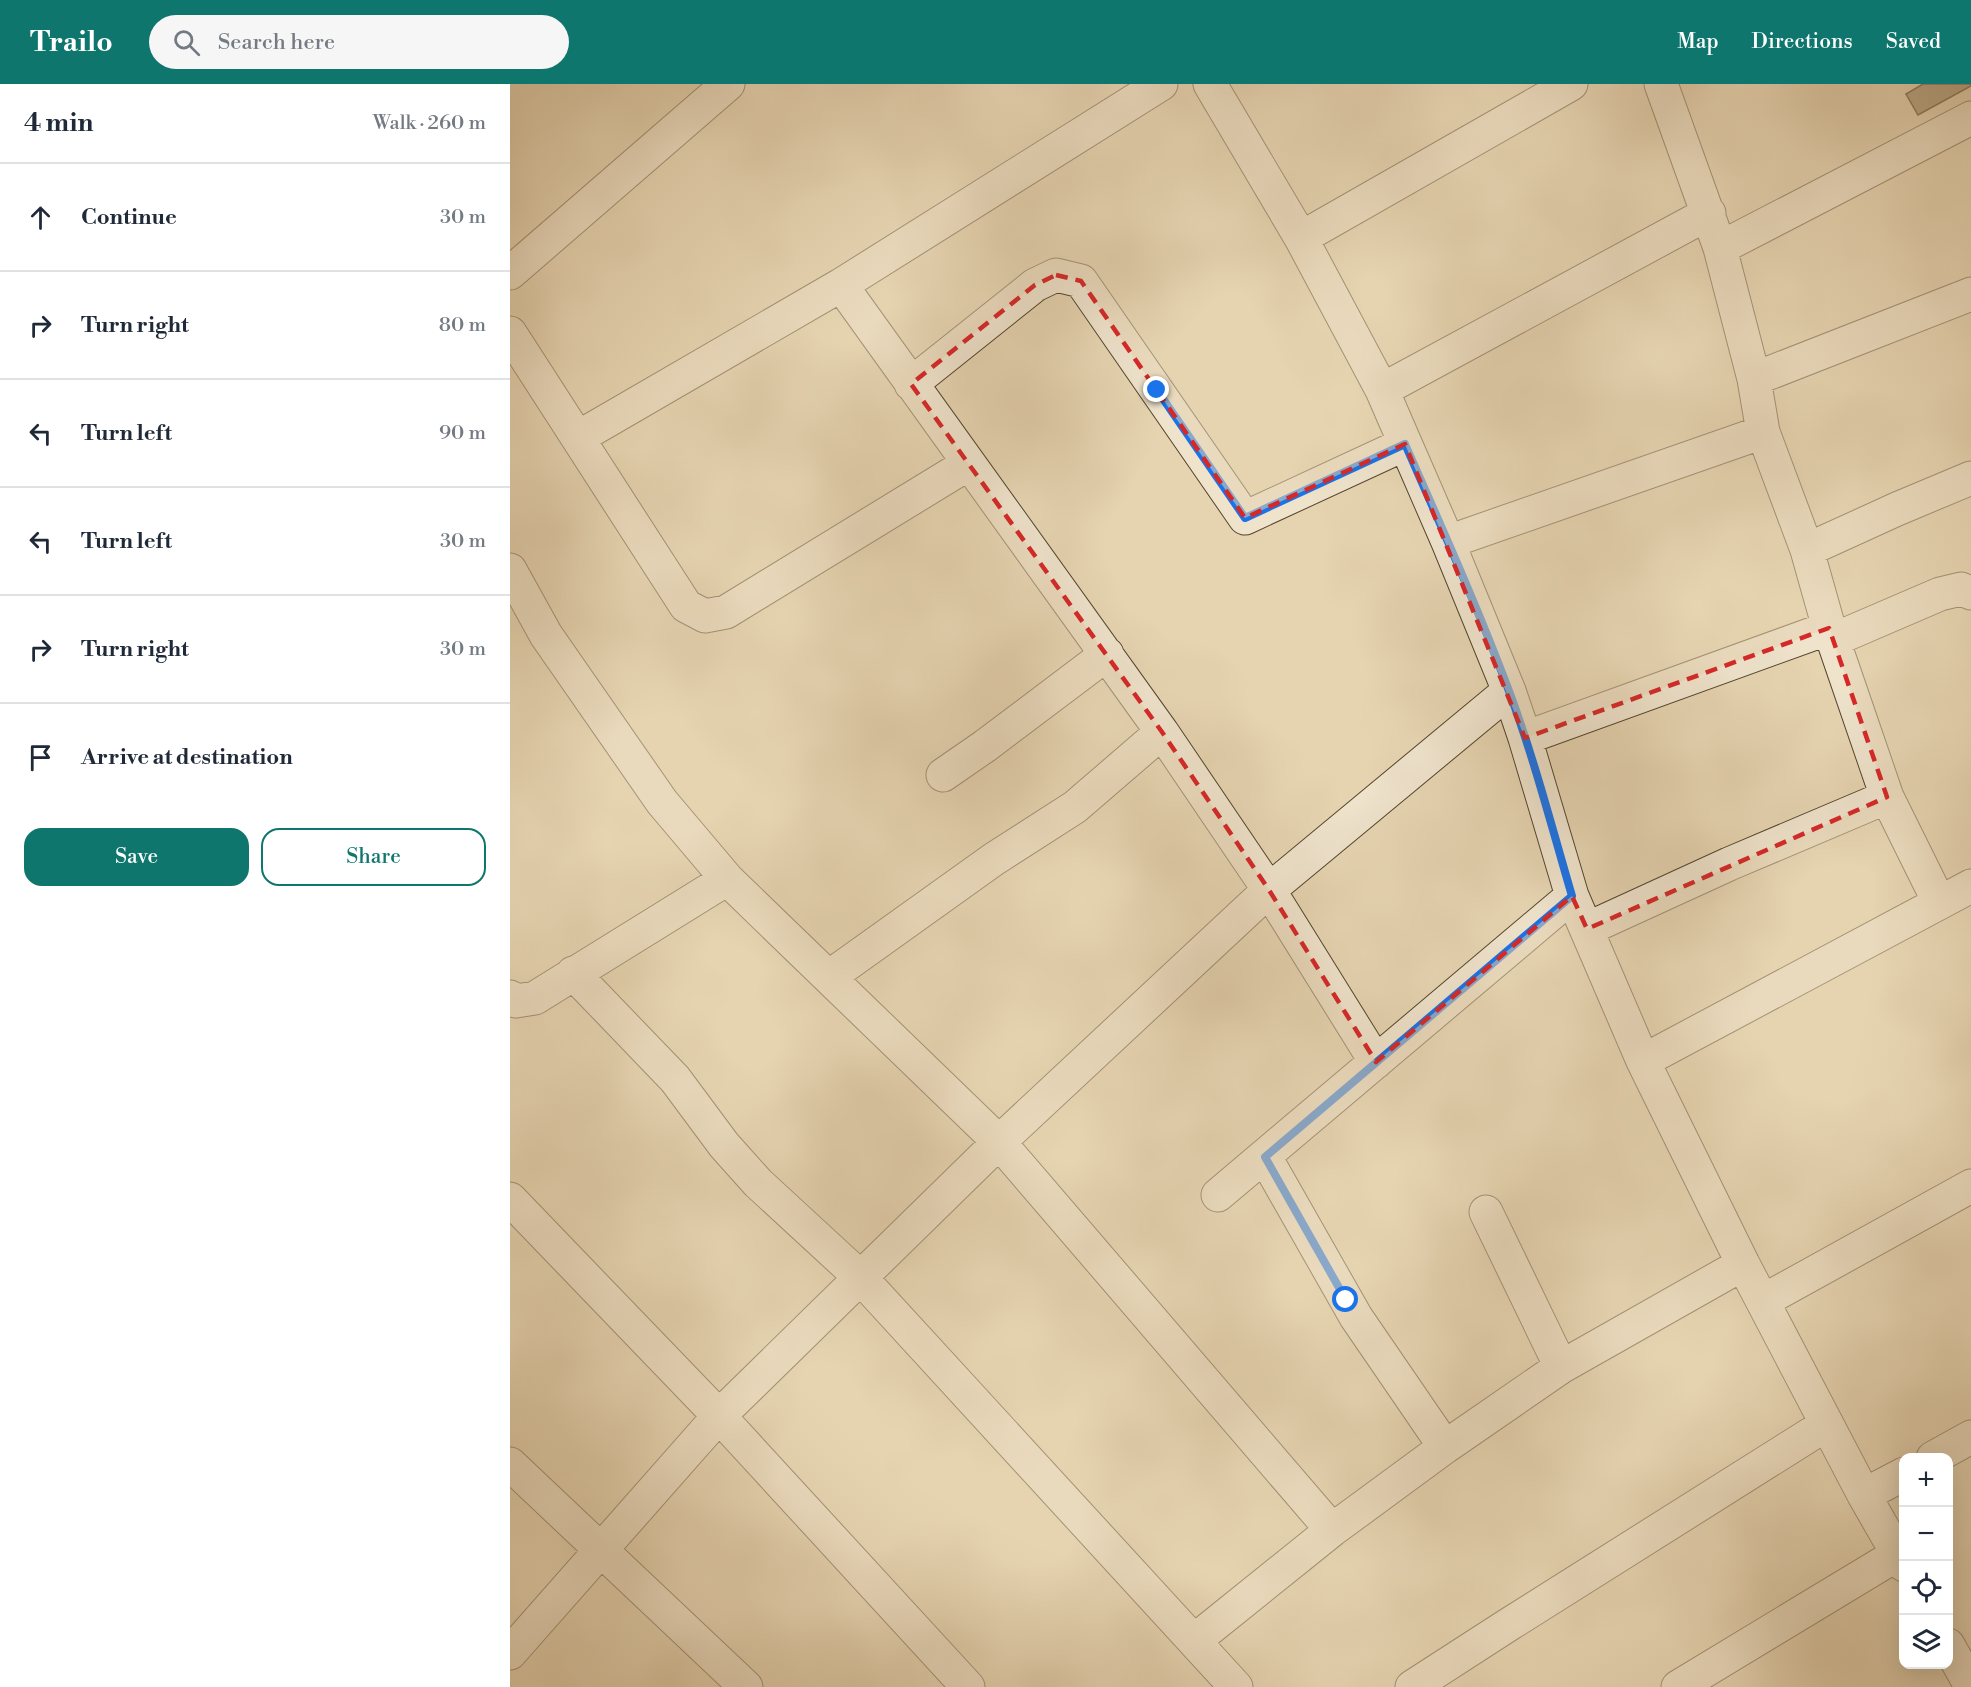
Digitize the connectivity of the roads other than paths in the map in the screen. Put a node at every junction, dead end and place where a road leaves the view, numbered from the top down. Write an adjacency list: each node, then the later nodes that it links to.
1 (1161, 84): 11 (street)
2 (1210, 84): 8 (street)
3 (1571, 84): 8 (street)
4 (1660, 84): 7 (street)
5 (725, 85): 10 (street)
6 (1971, 118): 9 (street)
7 (1708, 213): 9 (street); 16 (street)
8 (1300, 237): 16 (street)
9 (1720, 248): 14 (street)
10 (510, 273)
11 (841, 285): 15 (street); 18 (street)
12 (1971, 294): 14 (street)
13 (510, 333): 18 (street)
14 (1754, 379): 17 (street)
15 (911, 384): 19 (street); 20 (street)
16 (1382, 390): 19 (street)
17 (1763, 432): 22 (street); 23 (street)
18 (579, 437): 20 (street)
19 (1405, 444): 22 (street)
20 (968, 464): 27 (street)
21 (1971, 478): 23 (street)
22 (1448, 542): 28 (street)
23 (1807, 550): 26 (street)
24 (510, 570): 33 (street)
25 (1971, 593): 26 (street)
26 (1831, 634): 30 (street); 32 (street)
27 (1107, 654): 29 (street); 31 (street)
28 (1509, 691): 30 (street); 35 (street)
29 (1162, 732): 35 (street); 40 (street)
30 (1525, 738): 36 (street)
31 (943, 774)
32 (1887, 797): 37 (street); 38 (street)
33 (727, 879): 39 (street); 40 (street)
34 (1971, 886): 37 (street)
35 (1269, 890): 43 (street); 44 (street)
36 (1572, 896): 38 (street); 43 (street)
37 (1938, 902): 42 (street)
38 (1587, 929): 42 (street)
39 (573, 974): 41 (street); 51 (street)
40 (830, 977): 44 (street)
41 (510, 997)
42 (1643, 1061): 50 (street)
43 (1376, 1062): 45 (street)
44 (999, 1142): 51 (street); 62 (street)
45 (1265, 1157): 47 (street); 57 (street)
46 (1971, 1186): 52 (street)
47 (1218, 1195)
48 (510, 1199): 54 (street)
49 (1486, 1212): 53 (street)
50 (1743, 1264): 52 (street); 53 (street)
51 (860, 1277): 54 (street); 66 (street)
52 (1763, 1301): 55 (street)
53 (1561, 1367): 57 (street)
54 (719, 1416): 63 (street); 72 (street)
55 (1827, 1424): 61 (street); 73 (street)
56 (1971, 1437): 58 (street)
57 (1445, 1448): 62 (street)
58 (1942, 1453)
59 (510, 1464): 63 (street)
60 (1899, 1477): 61 (street)
61 (1864, 1495): 64 (street)
62 (1332, 1530): 66 (street)
63 (600, 1550): 67 (street); 71 (street)
64 (1899, 1556)
65 (1899, 1561): 74 (street)
66 (1194, 1641): 69 (street)
67 (510, 1653)
68 (1953, 1654): 70 (street)
69 (1220, 1682)
70 (1971, 1686)
71 (744, 1687)
72 (968, 1687)
73 (1412, 1687)
74 (1678, 1687)

